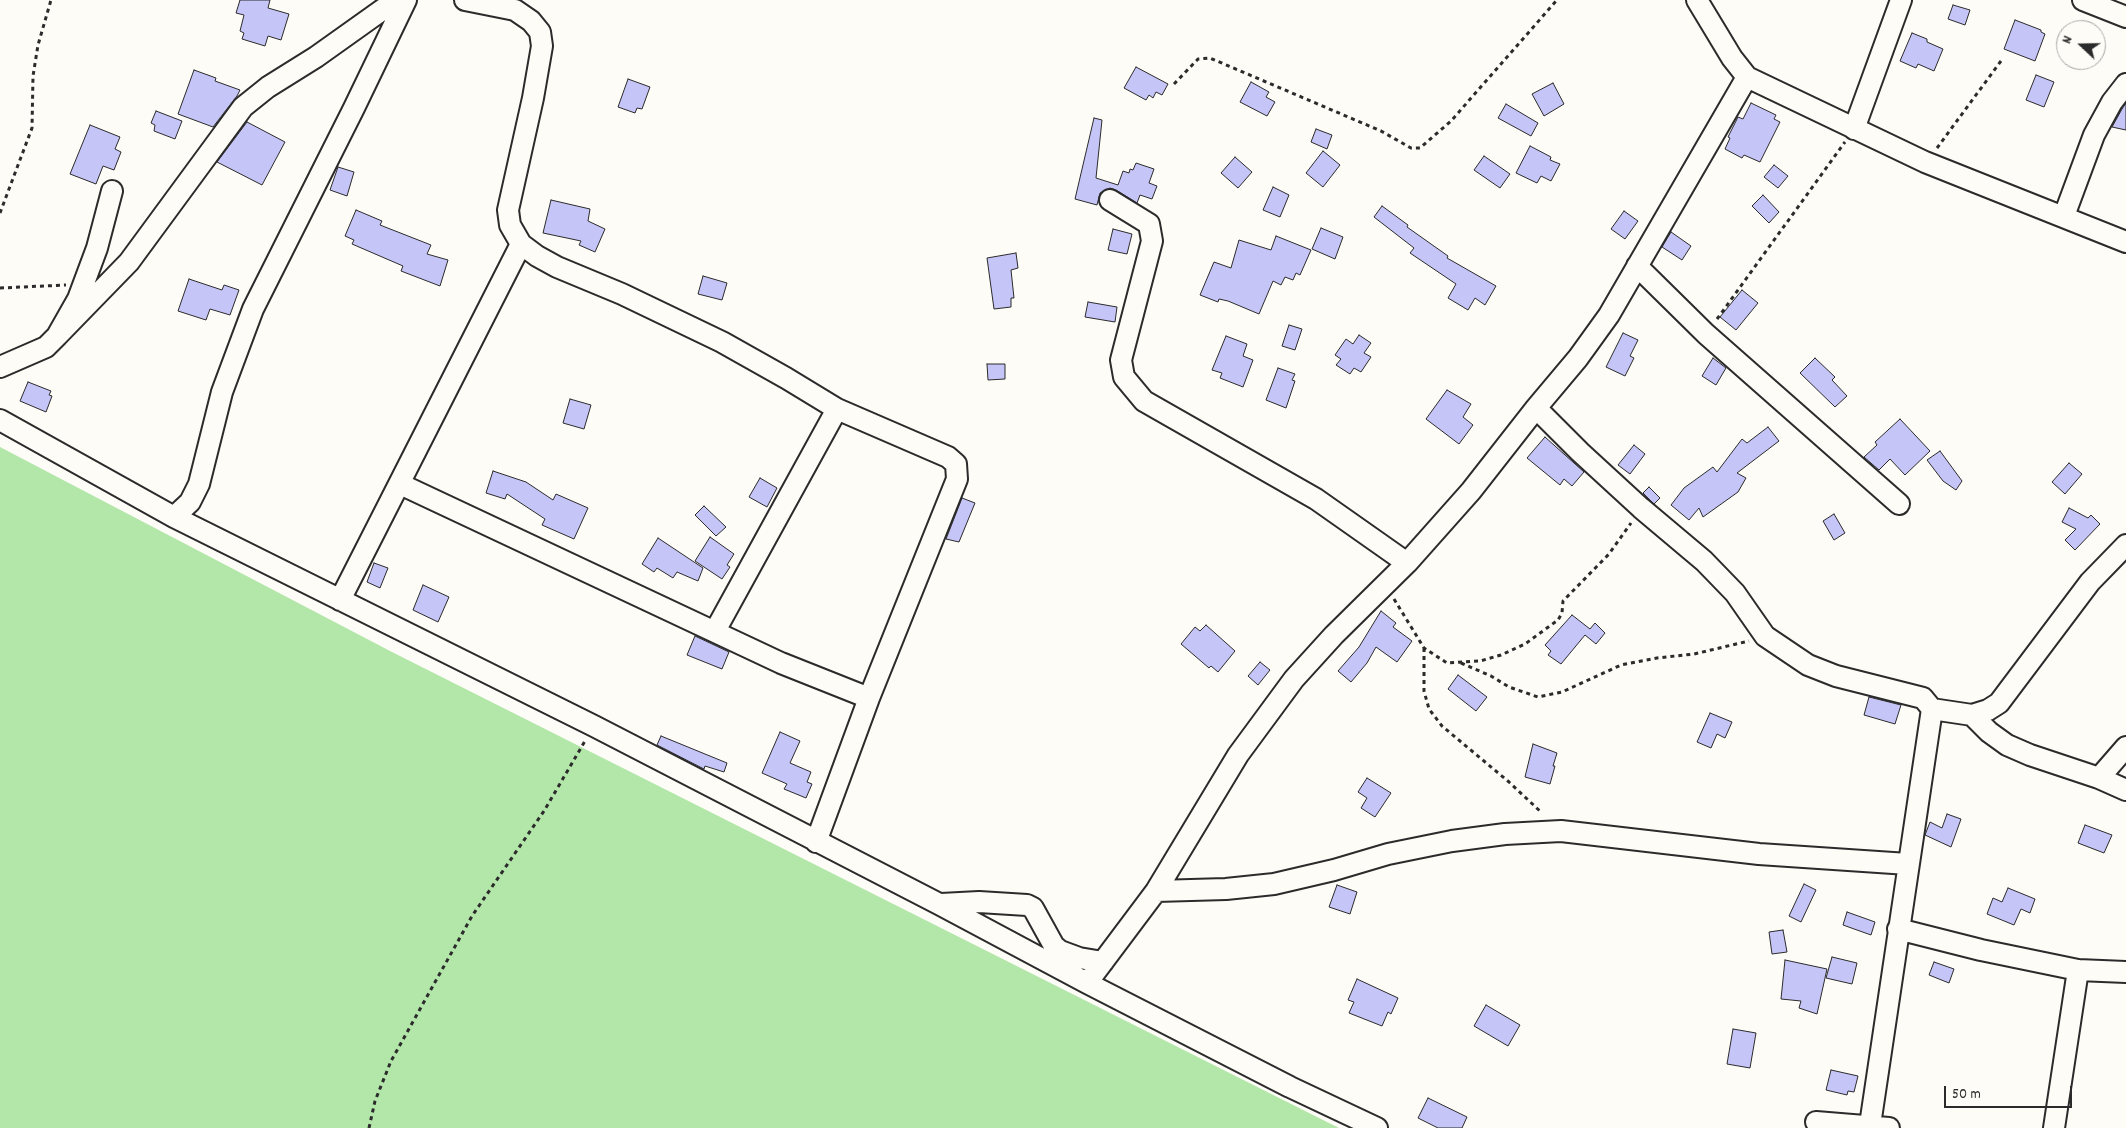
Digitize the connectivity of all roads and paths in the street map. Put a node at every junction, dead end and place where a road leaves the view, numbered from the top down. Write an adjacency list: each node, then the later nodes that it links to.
1 (51, 0): 18 (path)
2 (396, 0): 26 (street)
3 (406, 0): 34 (street)
4 (465, 0): 21 (street)
5 (1557, 0): 12 (path)
6 (1697, 0): 11 (street)
7 (1901, 0): 14 (street)
8 (2083, 0): 9 (street)
9 (2126, 17)
10 (2001, 61): 15 (path)
11 (1747, 78): 14 (street); 22 (street)
12 (1174, 84)
13 (2126, 84): 19 (street)
14 (1854, 129): 15 (street); 25 (path)
15 (1925, 162): 19 (street)
16 (112, 191): 23 (street)
17 (1110, 200): 36 (street)
18 (0, 213)
19 (2064, 216): 20 (street)
20 (2126, 242)
21 (521, 244): 29 (street); 31 (street)
22 (1636, 266): 25 (street); 28 (street)
23 (84, 283): 24 (path); 26 (street)
24 (0, 288)
25 (1706, 334): 32 (street)
26 (57, 336): 27 (street)
27 (0, 367)
28 (1536, 408): 33 (street); 36 (street)
29 (837, 409): 39 (street); 43 (street)
30 (0, 420): 34 (street)
31 (400, 484): 38 (street); 39 (street)
32 (1898, 504)
33 (1641, 508): 40 (street); 42 (path)
34 (174, 518): 38 (street)
35 (2124, 552): 45 (street)
36 (1407, 563): 37 (street)
37 (1386, 586): 41 (path); 53 (street)
38 (340, 600): 46 (street)
39 (715, 631): 43 (street)
40 (1766, 636): 42 (path); 44 (street)
41 (1424, 648): 42 (path); 50 (path)
42 (1461, 663)
43 (869, 698): 51 (street)
44 (1932, 709): 45 (street); 52 (street)
45 (1972, 714): 48 (street)
46 (594, 726): 51 (street); 62 (path)
47 (2126, 747): 48 (street)
48 (2099, 778): 49 (street)
49 (2126, 790)
50 (1561, 831): 52 (street); 53 (street)
51 (816, 842): 54 (street)
52 (1908, 864): 55 (street)
53 (1156, 891): 56 (street)
54 (939, 904): 56 (street); 59 (street)
55 (1898, 929): 57 (street); 61 (street)
56 (1103, 962): 59 (street)
57 (2078, 970): 58 (street); 65 (street)
58 (2126, 972)
59 (1087, 983): 63 (street)
60 (1816, 1122): 61 (street)
61 (1870, 1125): 64 (street)
62 (369, 1128)
63 (1377, 1128)
64 (1889, 1128)
65 (2054, 1128)

